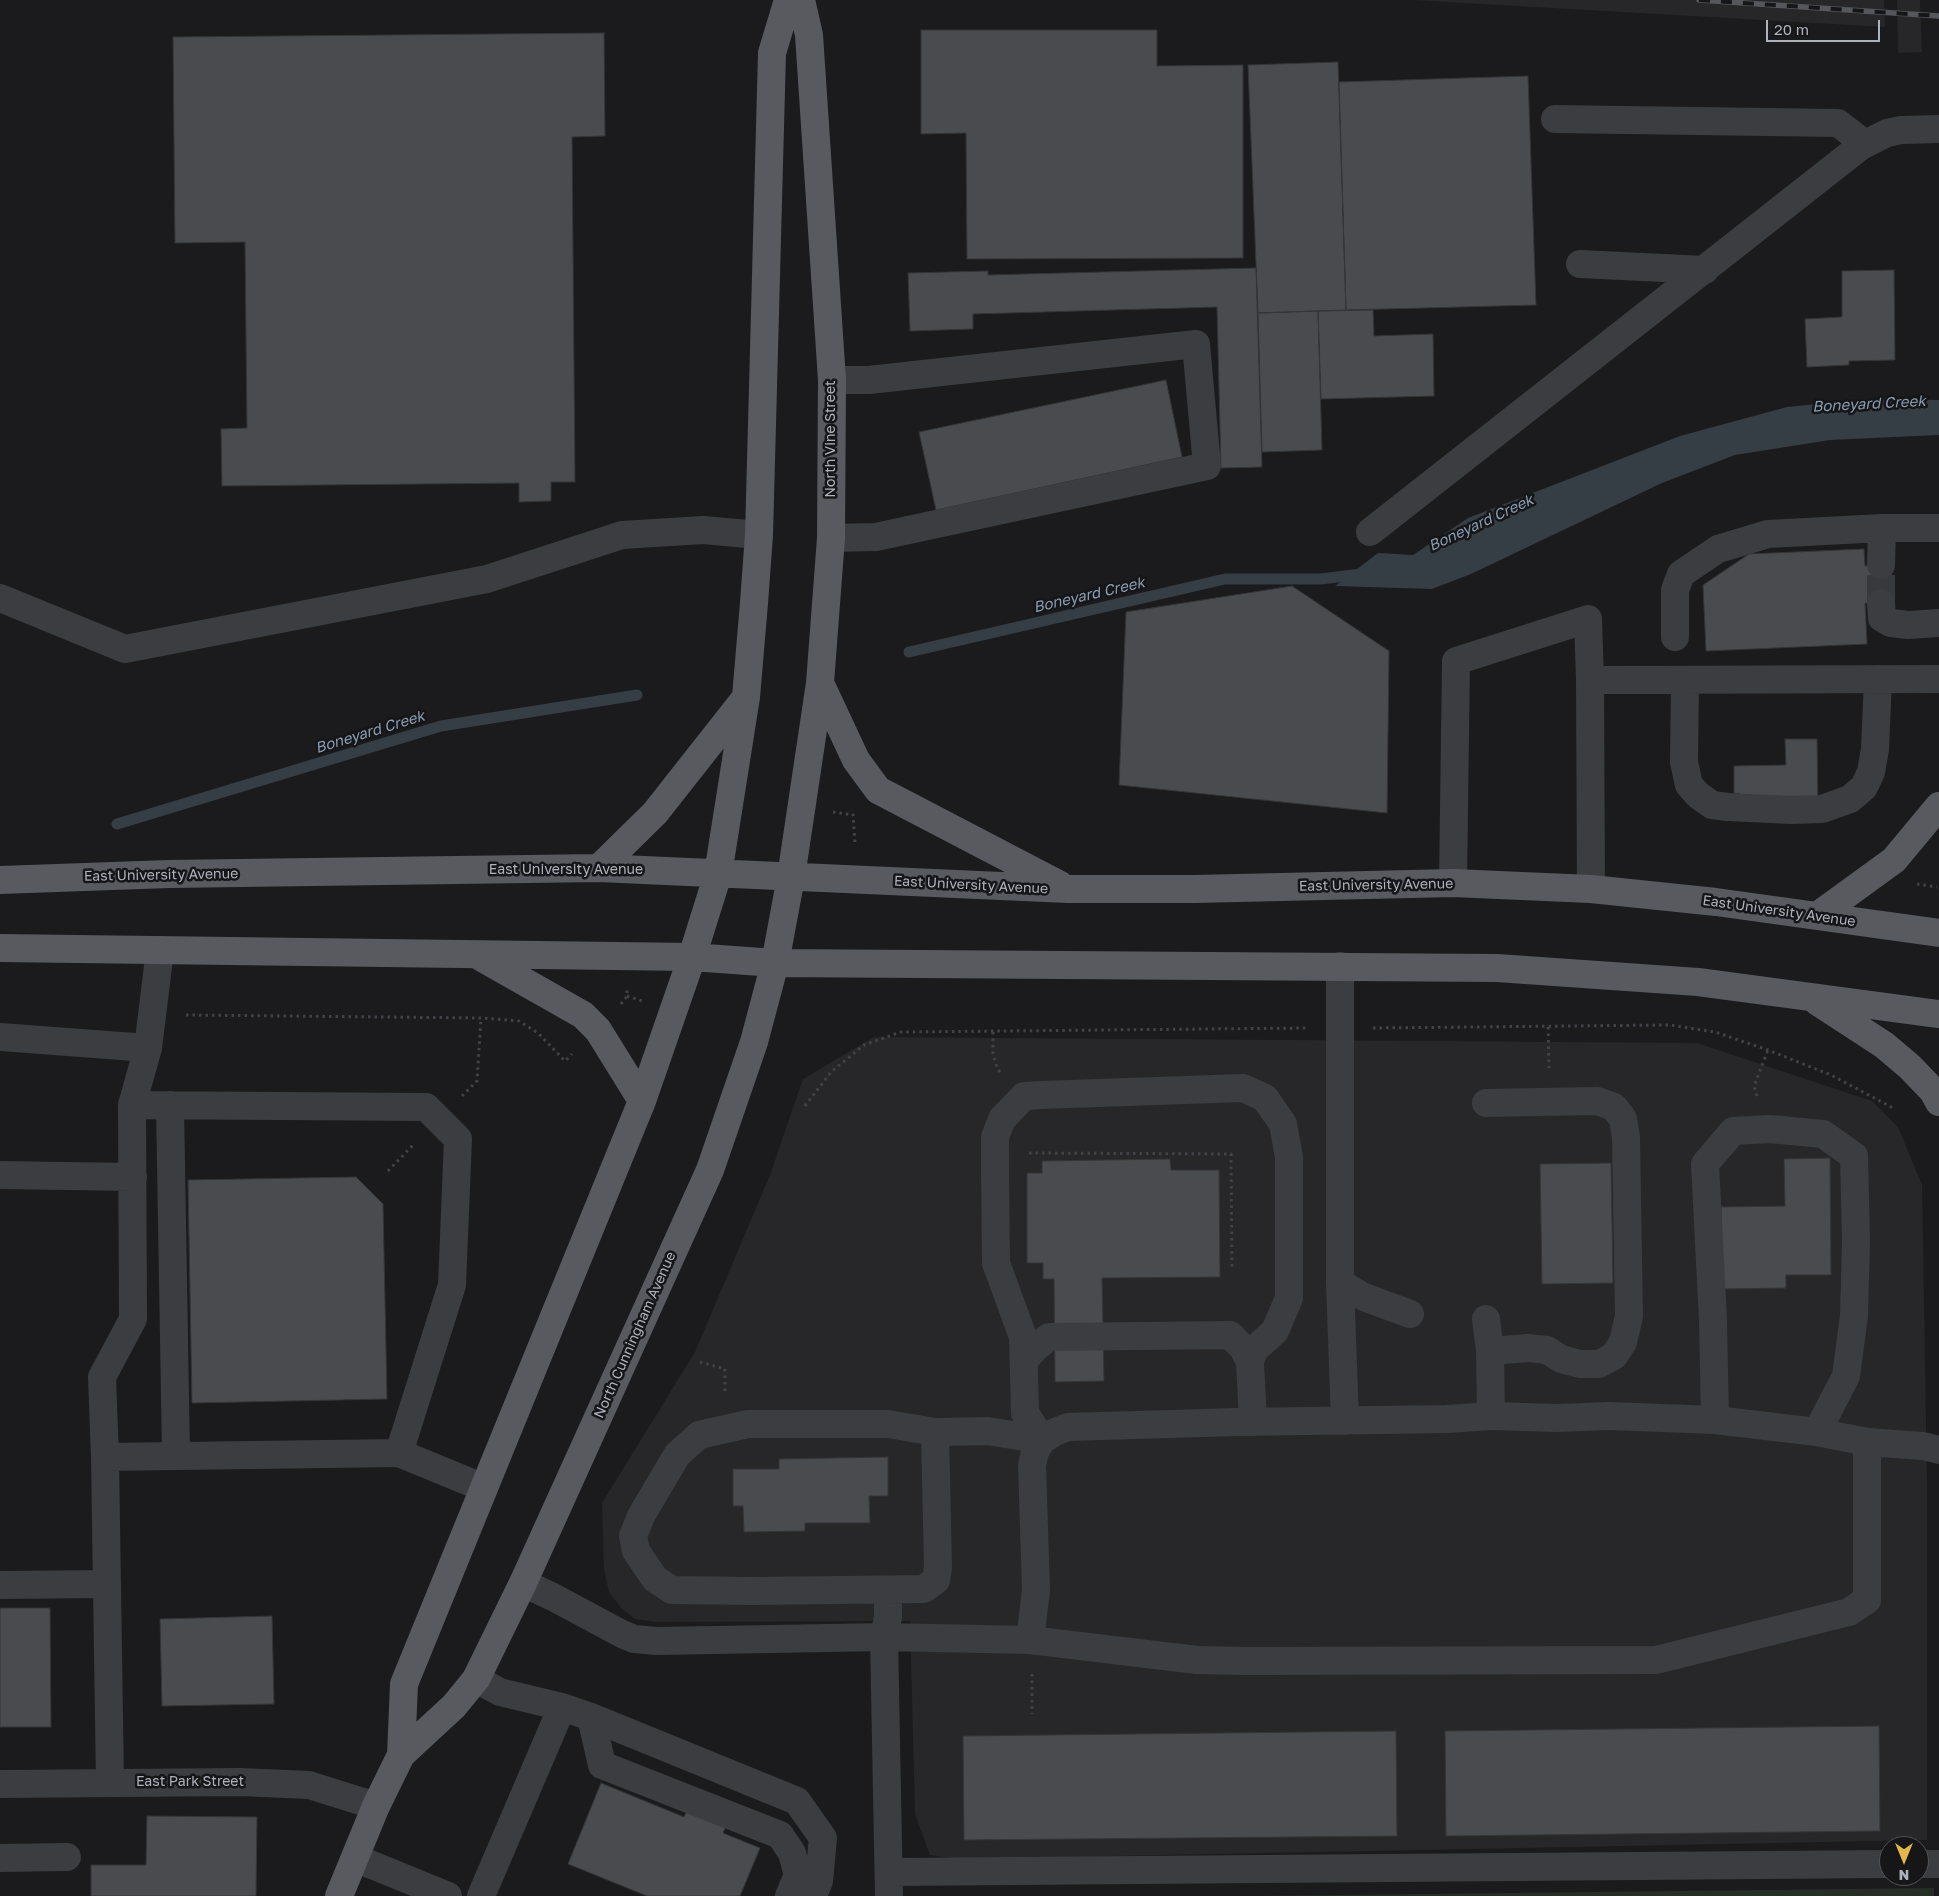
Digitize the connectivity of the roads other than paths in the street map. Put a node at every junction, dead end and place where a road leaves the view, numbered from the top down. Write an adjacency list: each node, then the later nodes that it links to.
1 (788, 0): 12 (main road)
2 (801, 0): 8 (main road, North Vine Street)
3 (1556, 119): 5 (street)
4 (1939, 129): 5 (street)
5 (1865, 144): 7 (street)
6 (1580, 264): 7 (street)
7 (1705, 270): 11 (street)
8 (832, 380): 13 (main road, North Vine Street); 13 (street)
9 (1882, 528): 10 (street); 14 (street); 18 (street)
10 (1939, 528)
11 (1370, 532)
12 (759, 535): 15 (street); 24 (main road)
13 (831, 538): 23 (main road, North Vine Street)
14 (1881, 565)
15 (0, 598)
16 (1881, 603): 17 (street)
17 (1939, 623)
18 (1675, 637)
19 (1878, 679): 20 (street); 22 (street); 22 (street)
20 (1939, 679)
21 (1590, 680): 22 (street); 30 (street); 32 (street)
22 (1685, 680)
23 (820, 683): 28 (main road, North Vine Street); 31 (main road)
24 (746, 697): 26 (main road); 27 (main road)
25 (1939, 806): 33 (main road)
26 (599, 868): 27 (main road, East University Avenue); 29 (main road, East University Avenue)
27 (718, 874): 28 (main road, East University Avenue); 38 (main road, North Cunningham Avenue)
28 (790, 877): 31 (main road, East University Avenue); 39 (main road, North Cunningham Avenue)
29 (0, 880)
30 (1453, 883): 31 (main road, East University Avenue); 32 (main road, East University Avenue)
31 (1068, 889)
32 (1591, 889): 33 (main road, East University Avenue)
33 (1817, 916): 34 (main road, East University Avenue)
34 (1939, 932)
35 (0, 948): 36 (main road)
36 (160, 950): 37 (main road); 44 (street)
37 (478, 955): 38 (main road); 45 (main road)
38 (692, 957): 39 (main road); 45 (main road, North Cunningham Avenue)
39 (775, 963): 40 (main road); 71 (main road, North Cunningham Avenue)
40 (1340, 966): 41 (main road); 52 (street)
41 (1810, 997): 42 (main road); 46 (main road)
42 (1939, 1014)
43 (0, 1037): 44 (street)
44 (148, 1048): 48 (street)
45 (642, 1101): 70 (main road, North Cunningham Avenue)
46 (1939, 1102)
47 (1486, 1103): 55 (street)
48 (132, 1105): 49 (street); 51 (street)
49 (170, 1105): 67 (street); 68 (street)
50 (0, 1175): 51 (street)
51 (133, 1177): 69 (street)
52 (1340, 1283): 53 (street); 61 (street)
53 (1410, 1314)
54 (1486, 1319): 55 (street)
55 (1490, 1351): 58 (street)
56 (1024, 1361): 57 (street); 57 (street); 64 (street)
57 (1250, 1362): 60 (street)
58 (1491, 1416): 59 (street); 61 (street)
59 (1715, 1420): 63 (street); 63 (street)
60 (1253, 1422): 61 (street); 64 (street)
61 (1345, 1422)
62 (935, 1432): 64 (street); 74 (street); 74 (street)
63 (1817, 1432): 65 (street)
64 (1042, 1440): 76 (street)
65 (1867, 1442): 66 (street); 76 (street)
66 (1939, 1450)
67 (399, 1453): 68 (street); 70 (street)
68 (176, 1456): 69 (street)
69 (105, 1457): 72 (street)
70 (484, 1488): 80 (main road, North Cunningham Avenue)
71 (523, 1583): 75 (street); 77 (main road, North Cunningham Avenue)
72 (107, 1584): 73 (street); 81 (street)
73 (0, 1586)
74 (888, 1590): 75 (street)
75 (884, 1638): 76 (street); 88 (street)
76 (1030, 1640)
77 (476, 1679): 78 (street); 80 (main road, North Cunningham Avenue)
78 (562, 1707): 79 (street); 91 (street)
79 (591, 1717): 92 (street); 93 (street)
80 (401, 1755): 83 (main road, North Cunningham Avenue)
81 (110, 1783): 82 (street, East Park Street); 83 (street, East Park Street)
82 (0, 1784)
83 (376, 1806): 86 (main road, North Cunningham Avenue)
84 (67, 1857): 85 (street)
85 (0, 1858)
86 (355, 1858): 89 (main road, North Cunningham Avenue); 90 (street)
87 (1879, 1864): 88 (street)
88 (889, 1884)
89 (339, 1896)
90 (448, 1896)
91 (481, 1896)
92 (789, 1896)
93 (813, 1896)

